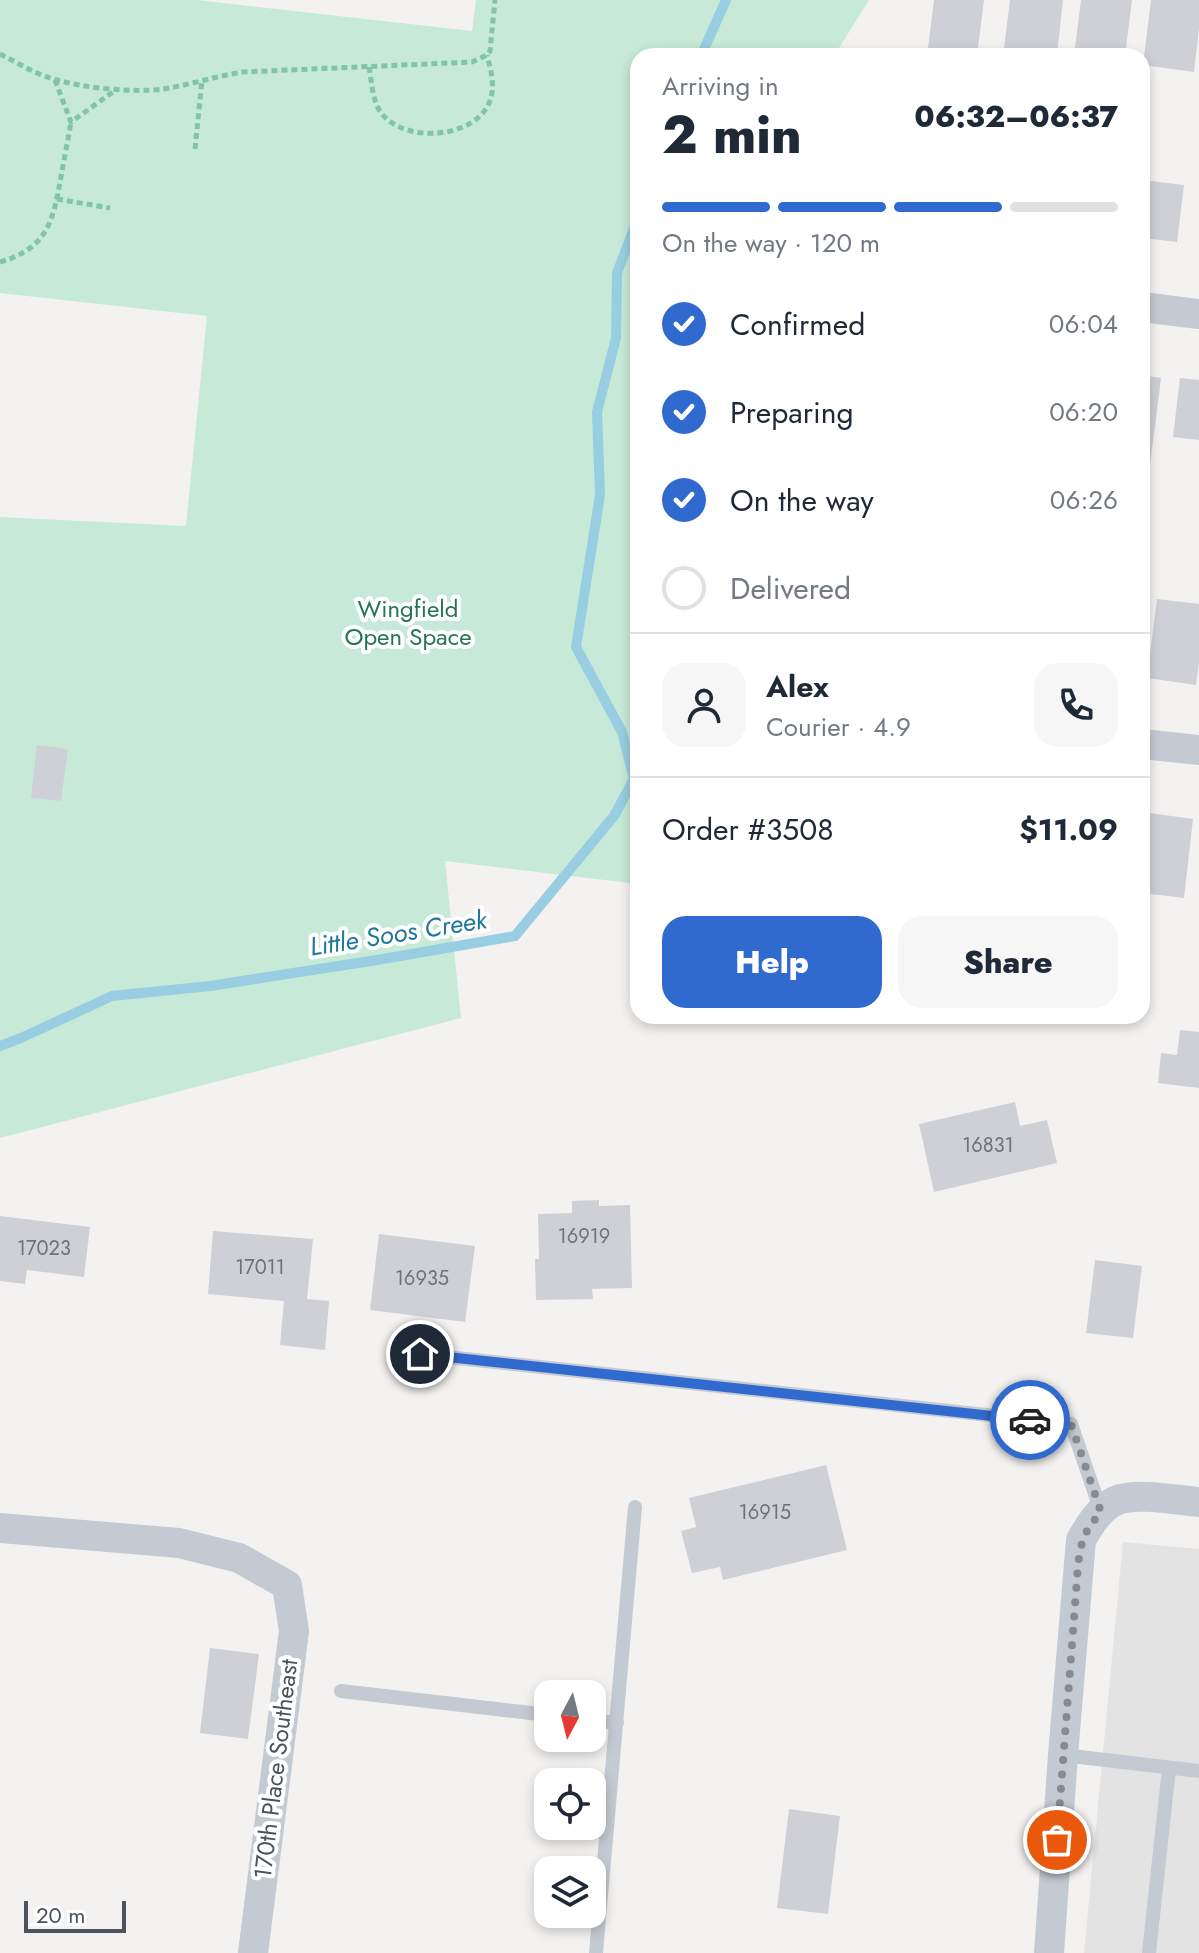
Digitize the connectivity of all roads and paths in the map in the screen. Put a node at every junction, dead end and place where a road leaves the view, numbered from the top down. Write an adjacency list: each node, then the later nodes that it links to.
1 (495, 0): 3 (path)
2 (0, 54): 5 (path)
3 (487, 55): 4 (path); 4 (path)
4 (369, 66): 6 (path)
5 (55, 80): 7 (path); 8 (path)
6 (202, 80): 7 (path); 9 (path)
7 (117, 89): 8 (path)
8 (71, 122): 10 (path)
9 (195, 149)
10 (57, 199): 11 (path); 12 (path)
11 (110, 208)
12 (0, 262)
13 (1150, 308): 14 (street)
14 (1199, 314)
15 (1150, 745): 16 (street)
16 (1199, 750)
17 (420, 1354): 20 (lane)
18 (1199, 1502): 20 (street)
19 (635, 1507): 25 (lane)
20 (1101, 1512): 26 (street)
21 (0, 1528): 29 (street, 170th Place Southeast)
22 (341, 1691): 23 (lane)
23 (534, 1713)
24 (606, 1722): 25 (lane)
25 (617, 1723): 30 (lane)
26 (1063, 1755): 27 (lane); 31 (street)
27 (1169, 1768): 28 (lane); 32 (lane)
28 (1199, 1771)
29 (253, 1953)
30 (596, 1953)
31 (1049, 1953)
32 (1149, 1953)

